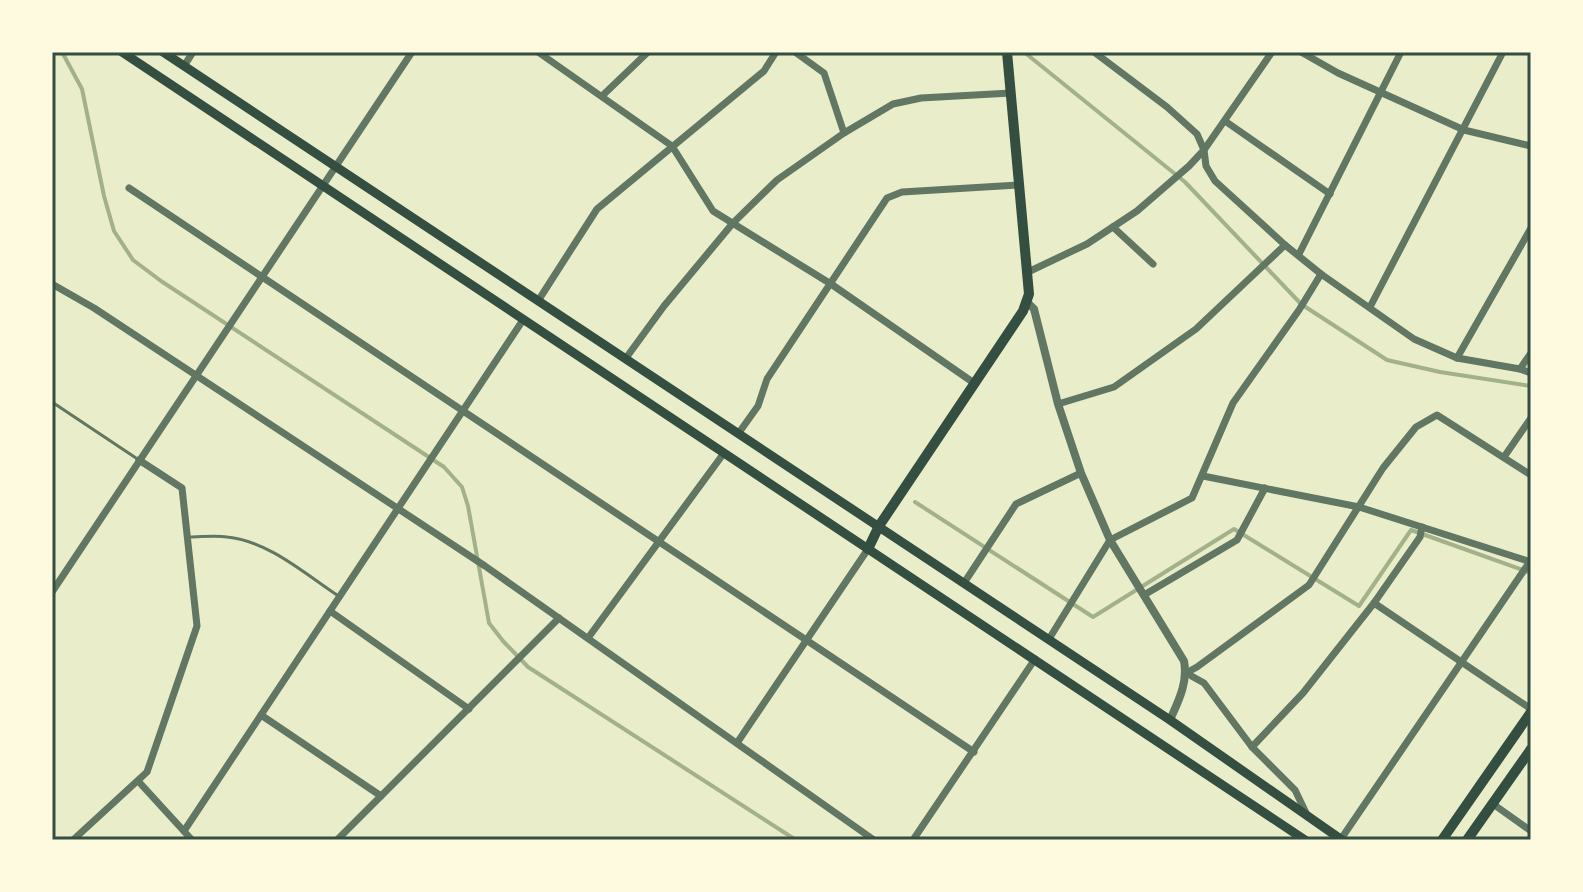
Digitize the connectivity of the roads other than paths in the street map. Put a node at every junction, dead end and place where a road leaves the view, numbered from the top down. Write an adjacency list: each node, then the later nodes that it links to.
1 (122, 52): 27 (main road)
2 (163, 52): 15 (main road)
3 (193, 52): 15 (street)
4 (412, 52): 25 (street)
5 (538, 52): 18 (street)
6 (648, 52): 18 (street)
7 (776, 52): 22 (street)
8 (795, 52): 21 (street)
9 (1007, 52): 16 (main road)
10 (1094, 52): 24 (street)
11 (1272, 52): 19 (street)
12 (1301, 52): 17 (street)
13 (1401, 52): 17 (street)
14 (1503, 52): 20 (street)
15 (184, 66): 25 (main road)
16 (1011, 93): 21 (street); 26 (main road)
17 (1380, 93): 20 (street); 29 (street)
18 (602, 96): 22 (street)
19 (1225, 121): 24 (street); 29 (street)
20 (1464, 130): 23 (street); 43 (street)
21 (844, 133): 30 (street)
22 (672, 146): 30 (street); 41 (street)
23 (1531, 146)
24 (1204, 150): 31 (street); 33 (street)
25 (336, 166): 27 (street); 41 (main road)
26 (1019, 185): 36 (main road); 40 (street)
27 (322, 187): 38 (street); 44 (main road)
28 (129, 188): 38 (street)
29 (1330, 194): 34 (street)
30 (733, 223): 40 (street); 46 (street)
31 (1113, 227): 35 (street); 36 (street)
32 (1531, 228): 47 (street)
33 (1285, 245): 34 (street); 53 (street)
34 (1299, 254): 37 (street)
35 (1153, 264)
36 (1028, 272): 42 (main road)
37 (1321, 274): 43 (street); 62 (street)
38 (261, 277): 50 (street); 54 (street)
39 (52, 284): 50 (street)
40 (831, 284): 51 (street); 56 (street)
41 (538, 301): 46 (main road)
42 (1026, 301): 51 (main road); 53 (street)
43 (1370, 307): 47 (street)
44 (523, 320): 54 (street); 57 (main road)
45 (1531, 353): 48 (street)
46 (626, 358): 56 (main road)
47 (1457, 358): 48 (street)
48 (1520, 369): 49 (street)
49 (1531, 373)
50 (195, 374): 59 (street); 65 (street)
51 (974, 383): 66 (main road)
52 (52, 402): 59 (lane)
53 (1058, 404): 60 (street)
54 (461, 411): 65 (street); 70 (street)
55 (1531, 418): 58 (street)
56 (738, 434): 66 (main road)
57 (724, 453): 70 (street); 71 (main road)
58 (1504, 457): 61 (street); 64 (street)
59 (139, 460): 68 (street); 73 (street)
60 (1081, 473): 69 (street); 74 (street)
61 (1531, 475)
62 (1203, 476): 63 (street); 69 (street)
63 (1265, 488): 64 (street); 76 (street)
64 (1359, 507): 67 (street); 86 (street)
65 (398, 510): 77 (street); 80 (street)
66 (879, 526): 71 (main road); 74 (main road)
67 (1422, 527): 72 (street); 78 (street)
68 (189, 537): 77 (lane); 95 (street)
69 (1110, 540): 76 (street); 83 (street)
70 (659, 542): 81 (street); 82 (street)
71 (868, 549): 82 (street); 84 (main road)
72 (1531, 561): 85 (street)
73 (55, 582): 75 (street)
74 (964, 583): 83 (main road)
75 (52, 592)
76 (1144, 595): 86 (street)
77 (340, 596): 79 (street)
78 (1374, 603): 85 (street); 92 (street)
79 (330, 611): 87 (street); 89 (street)
80 (559, 618): 81 (street); 87 (street)
81 (588, 638): 91 (street)
82 (807, 639): 91 (street); 94 (street)
83 (1049, 639): 90 (main road)
84 (1035, 659): 94 (street); 106 (main road)
85 (1461, 662): 88 (street); 107 (street)
86 (1186, 673): 90 (street); 92 (street)
87 (469, 709): 96 (street)
88 (1531, 710): 108 (main road)
89 (261, 715): 96 (street); 99 (street)
90 (1170, 720): 98 (main road)
91 (737, 743): 104 (street)
92 (1252, 747): 98 (street)
93 (1531, 749): 97 (main road)
94 (974, 752): 105 (street)
95 (139, 782): 99 (street); 101 (street)
96 (381, 796): 103 (street)
97 (1493, 804): 100 (street); 109 (main road)
98 (1307, 815): 107 (main road)
99 (184, 831): 102 (street)
100 (1531, 831)
101 (73, 840)
102 (192, 840)
103 (337, 840)
104 (874, 840)
105 (913, 840)
106 (1305, 840)
107 (1342, 840)
108 (1442, 840)
109 (1467, 840)

